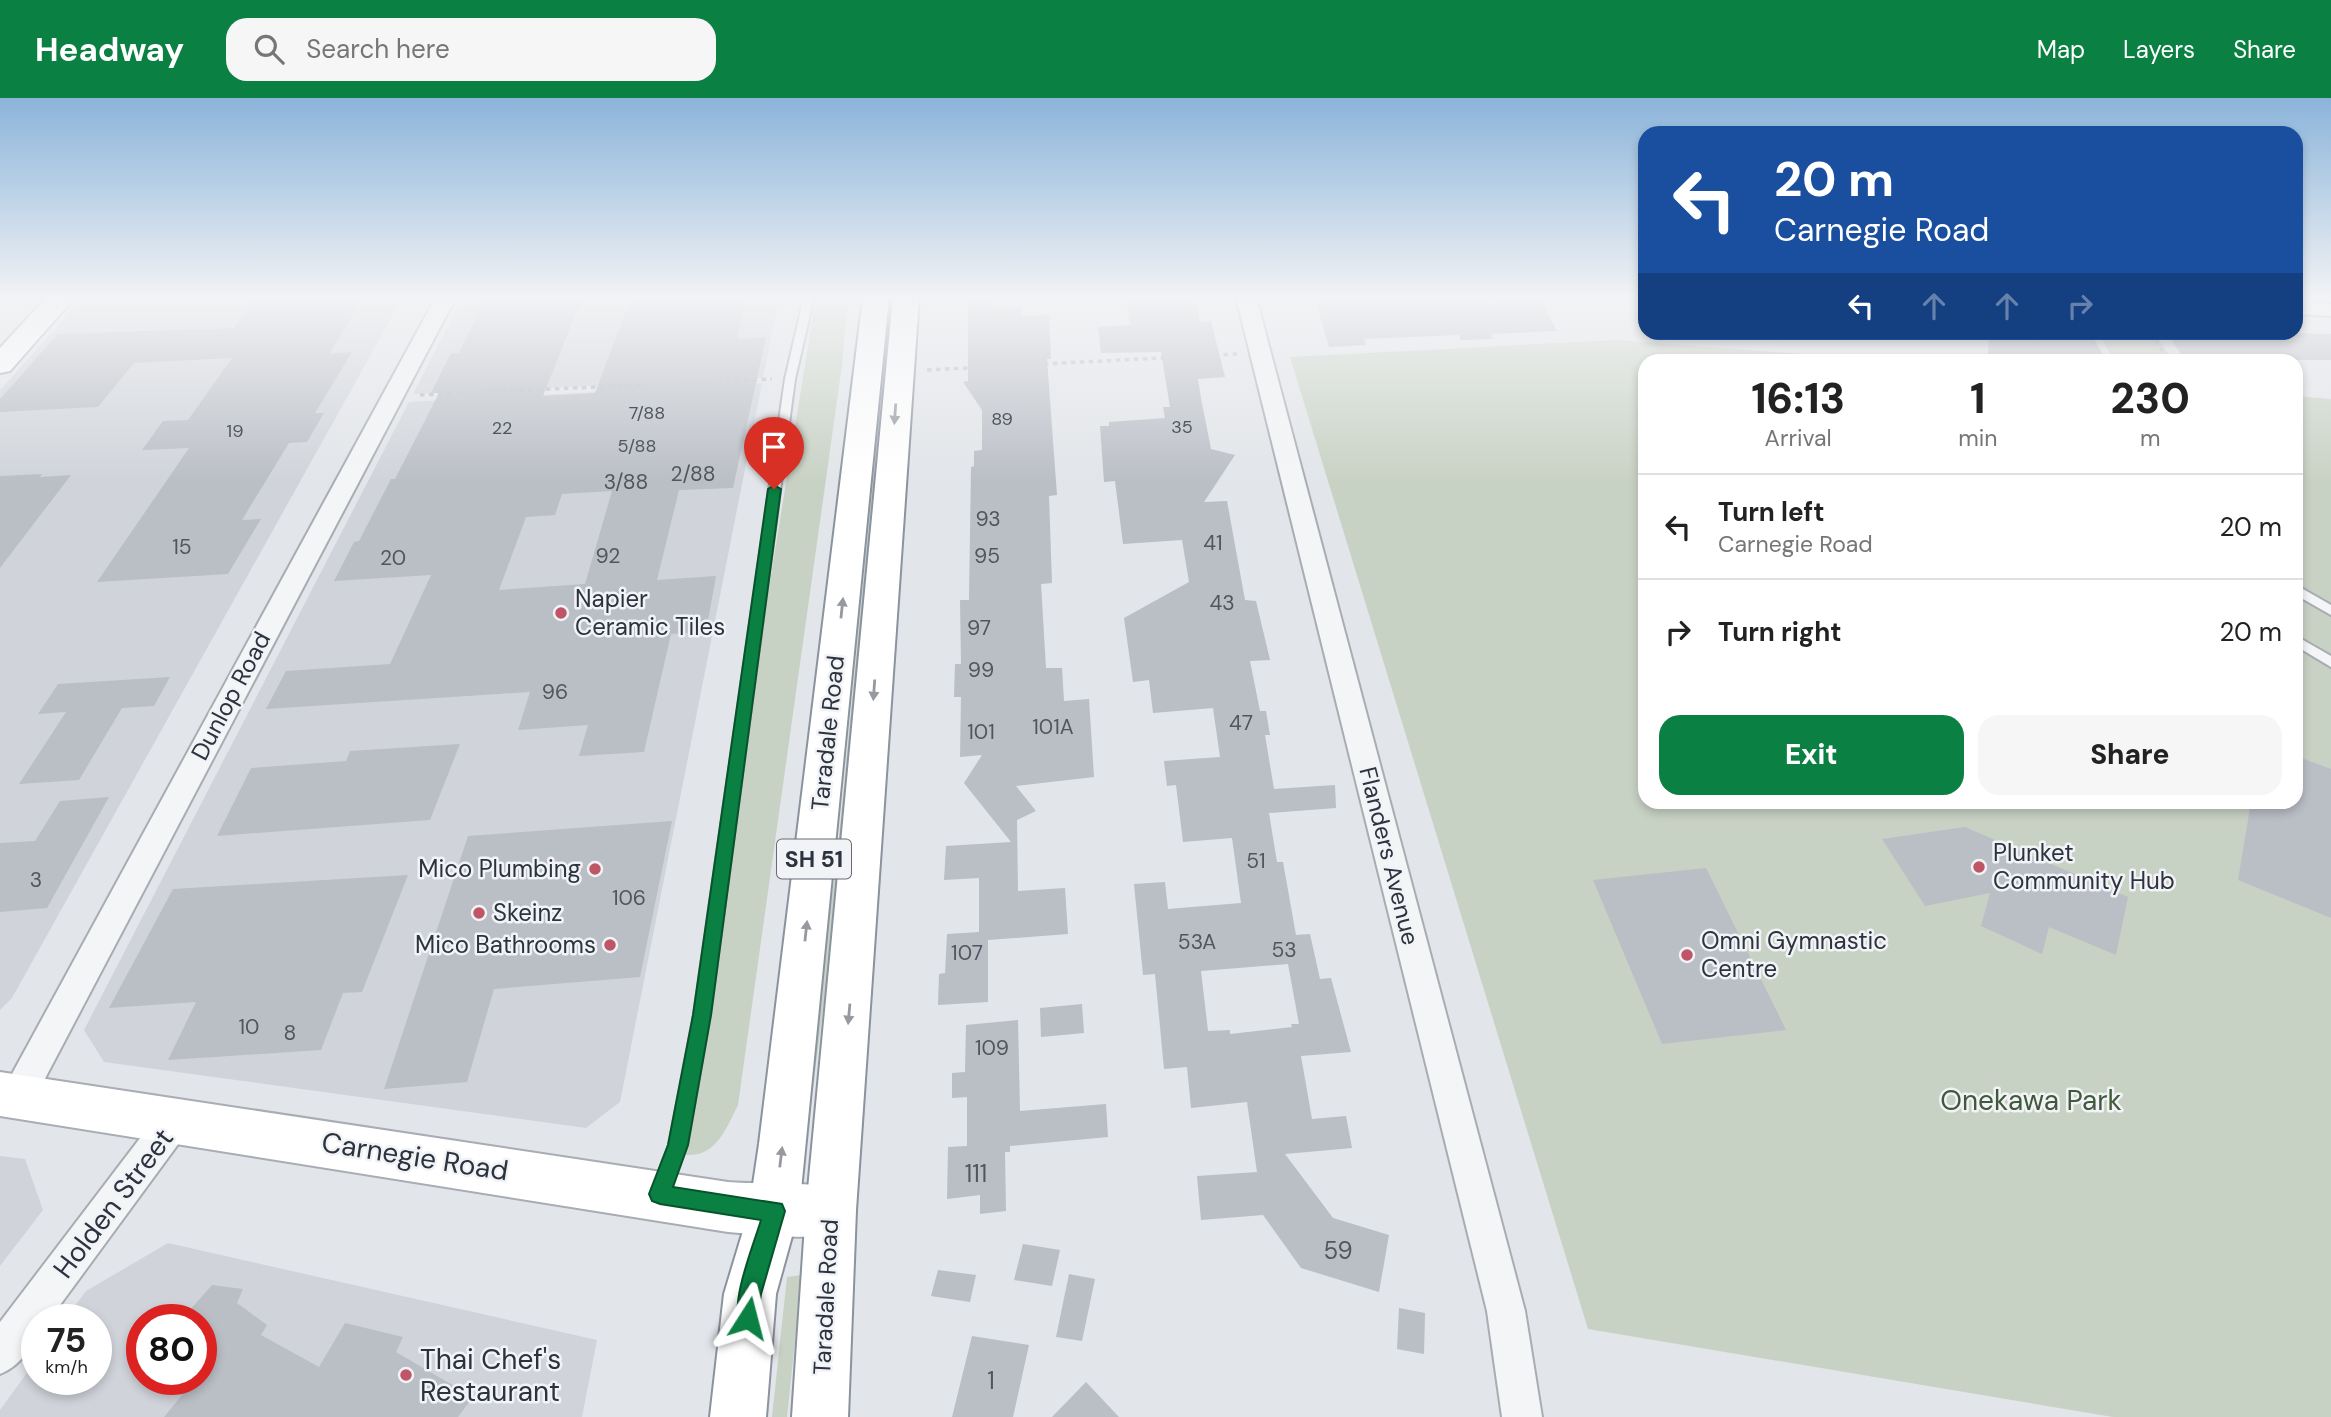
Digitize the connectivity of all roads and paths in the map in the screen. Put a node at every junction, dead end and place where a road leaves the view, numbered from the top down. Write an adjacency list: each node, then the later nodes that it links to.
1 (412, 359): 9 (street, Dunlop Road)
2 (795, 359): 8 (lane)
3 (869, 359): 18 (main road, Taradale Road / SH 51, one-way to 3)
4 (900, 359): 7 (main road, Taradale Road / SH 51)
5 (1155, 359): 7 (path)
6 (1262, 359): 22 (street, Flanders Avenue)
7 (899, 372): 17 (main road, Taradale Road / SH 51, one-way to 17)
8 (790, 379): 9 (path); 16 (lane)
9 (391, 397): 14 (street, Dunlop Road)
10 (2303, 593): 11 (lane)
11 (2331, 611)
12 (2303, 644): 13 (lane)
13 (2331, 662)
14 (9, 1095): 15 (main road, Carnegie Road)
15 (175, 1120): 16 (main road, Carnegie Road); 19 (street, Holden Street)
16 (660, 1194): 18 (main road, Carnegie Road)
17 (831, 1210): 18 (main road, Carnegie Road); 21 (main road, Taradale Road / SH 51)
18 (774, 1211): 20 (main road, Taradale Road / SH 51)
19 (0, 1354)
20 (738, 1417)
21 (820, 1417)
22 (1522, 1417)

